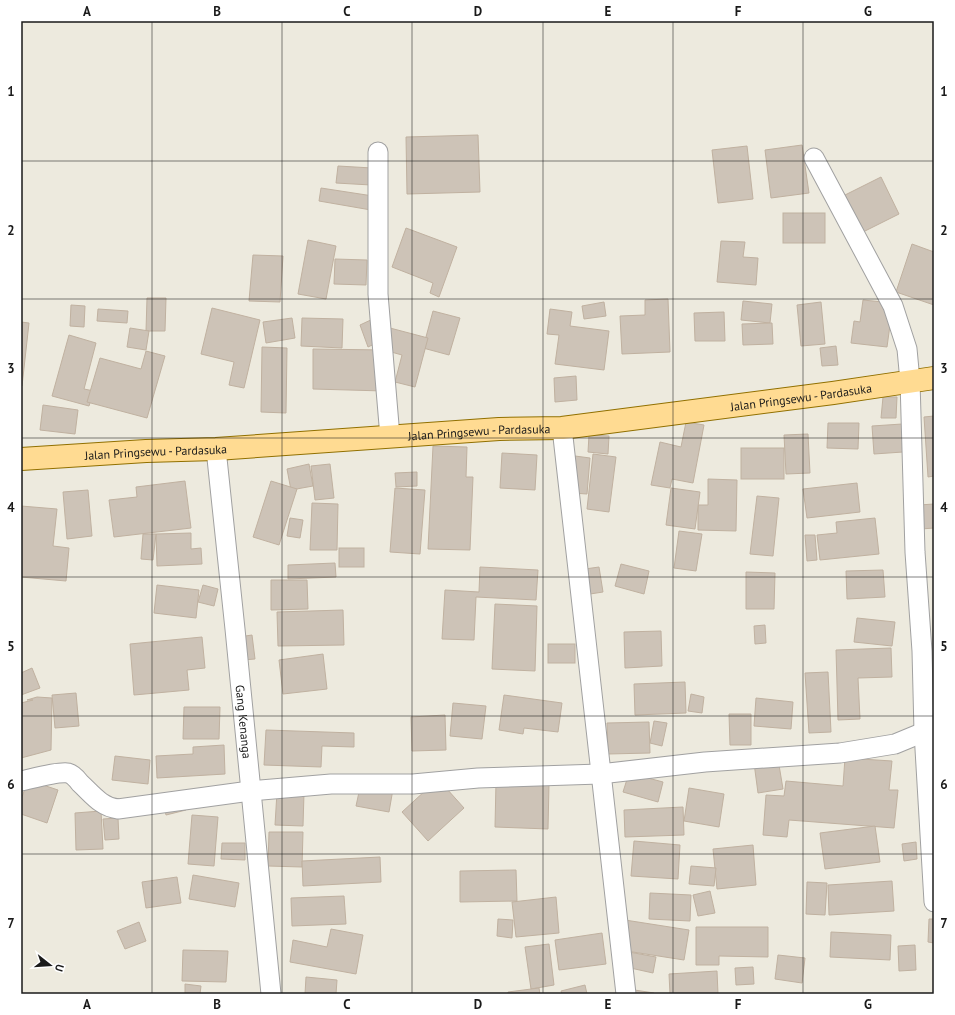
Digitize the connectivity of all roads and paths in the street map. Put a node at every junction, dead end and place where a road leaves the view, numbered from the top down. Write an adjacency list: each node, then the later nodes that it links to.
1 (378, 152): 6 (street)
2 (814, 158): 4 (street)
3 (934, 378): 4 (main road, Jalan Pringsewu - Pardasuka)
4 (910, 381): 5 (main road, Jalan Pringsewu - Pardasuka); 9 (street)
5 (562, 428): 6 (main road, Jalan Pringsewu - Pardasuka); 10 (street)
6 (390, 437): 7 (main road, Jalan Pringsewu - Pardasuka)
7 (216, 449): 8 (main road, Jalan Pringsewu - Pardasuka); 12 (street, Gang Kenanga)
8 (21, 459)
9 (929, 731): 10 (street); 13 (street)
10 (600, 774): 12 (street); 15 (street)
11 (21, 781): 12 (street)
12 (250, 791): 14 (street, Gang Kenanga)
13 (934, 902)
14 (271, 994)
15 (626, 994)

